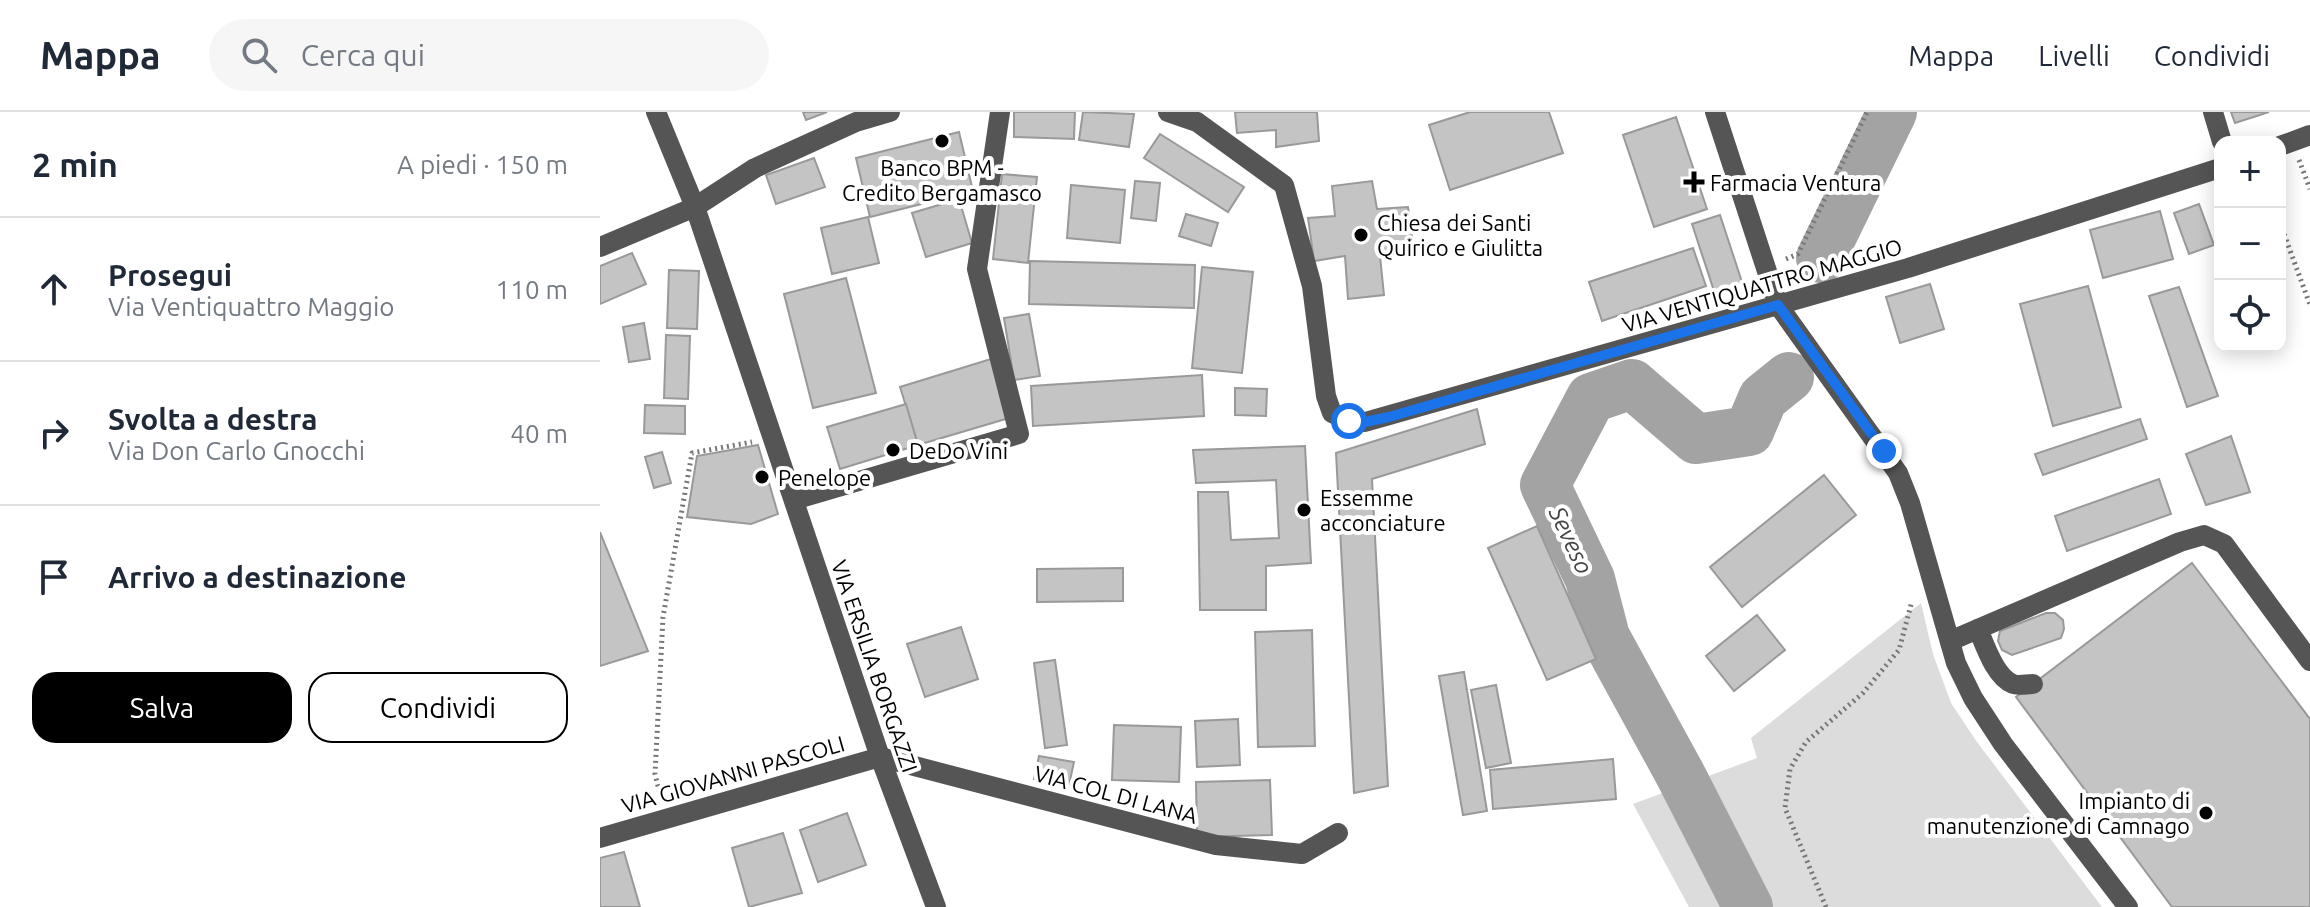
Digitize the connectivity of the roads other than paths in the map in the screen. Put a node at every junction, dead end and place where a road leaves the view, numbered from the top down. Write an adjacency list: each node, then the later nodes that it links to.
1 (656, 112): 11 (street, VIA ERSILIA BORGAZZI)
2 (890, 112): 11 (street)
3 (1000, 112): 14 (street)
4 (1168, 112): 13 (street, VIA VENTIQUATTRO MAGGIO)
5 (1715, 112): 13 (street)
6 (2213, 112): 8 (street)
7 (2310, 135): 9 (street)
8 (2220, 136)
9 (2286, 144)
10 (2214, 170): 13 (street, VIA VENTIQUATTRO MAGGIO)
11 (695, 207): 12 (street); 14 (street, VIA ERSILIA BORGAZZI)
12 (600, 247)
13 (1778, 305): 16 (street)
14 (794, 500): 19 (street, VIA ERSILIA BORGAZZI)
15 (1978, 629): 16 (street); 17 (street); 18 (street)
16 (1950, 641): 23 (street)
17 (2310, 661)
18 (2033, 684)
19 (880, 757): 20 (street, VIA COL DI LANA); 21 (street, VIA GIOVANNI PASCOLI); 22 (street, VIA ERSILIA BORGAZZI)
20 (1338, 833)
21 (600, 838)
22 (936, 907)
23 (2128, 907)

